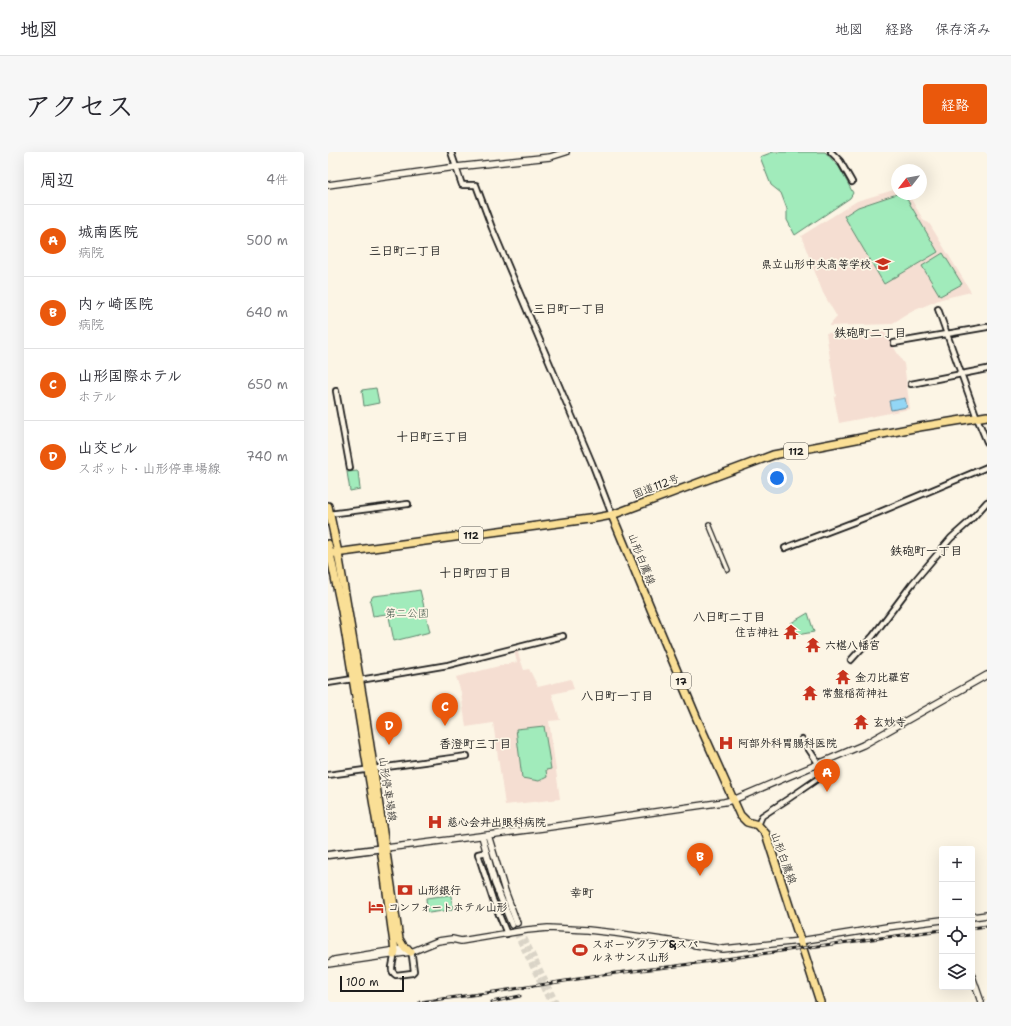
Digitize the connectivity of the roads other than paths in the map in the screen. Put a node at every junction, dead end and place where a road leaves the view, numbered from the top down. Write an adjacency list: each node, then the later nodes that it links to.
1 (451, 152): 4 (street)
2 (566, 152): 4 (street)
3 (834, 153): 5 (street)
4 (456, 167): 6 (street); 23 (street)
5 (852, 182)
6 (328, 185)
7 (938, 309): 9 (street)
8 (987, 327): 9 (street)
9 (948, 334): 10 (street); 12 (street)
10 (894, 343)
11 (987, 369): 12 (street)
12 (961, 374): 13 (street); 16 (street)
13 (911, 384)
14 (336, 391): 19 (street)
15 (987, 416): 16 (main road, 国道112号 / 112)
16 (977, 418): 17 (street); 23 (main road, 国道112号 / 112)
17 (987, 442)
18 (987, 467): 26 (street)
19 (350, 468)
20 (987, 502): 30 (street)
21 (408, 504): 22 (street)
22 (329, 510): 27 (main road, 山形停車場線)
23 (612, 515): 27 (main road, 国道112号 / 112); 39 (main road, 山形白鷹線 / 17)
24 (709, 524): 28 (street)
25 (328, 544): 27 (main road, 山形停車場線)
26 (785, 548)
27 (332, 554): 32 (main road, 山形停車場線)
28 (728, 570)
29 (562, 636): 32 (street)
30 (851, 660)
31 (987, 675): 36 (street)
32 (356, 679): 33 (street); 37 (main road, 山形停車場線)
33 (328, 683)
34 (802, 739): 36 (street)
35 (467, 756): 37 (street)
36 (819, 763): 39 (street); 40 (street)
37 (371, 769): 38 (street); 42 (main road, 山形停車場線)
38 (328, 775)
39 (733, 800): 40 (main road, 山形白鷹線 / 17); 41 (street)
40 (758, 825): 49 (main road, 山形白鷹線)
41 (485, 836): 42 (street); 43 (street); 43 (street)
42 (383, 848): 44 (main road); 50 (main road, 山形停車場線); 51 (main road, 山形停車場線)
43 (486, 852): 48 (street)
44 (328, 855)
45 (987, 915): 46 (street)
46 (975, 917)
47 (939, 920): 49 (street)
48 (507, 934): 49 (street); 50 (street)
49 (800, 940): 54 (main road, 山形白鷹線)
50 (409, 950): 51 (street); 51 (street)
51 (394, 953): 52 (street)
52 (328, 964)
53 (975, 986): 55 (street)
54 (820, 1002)
55 (980, 1002)

